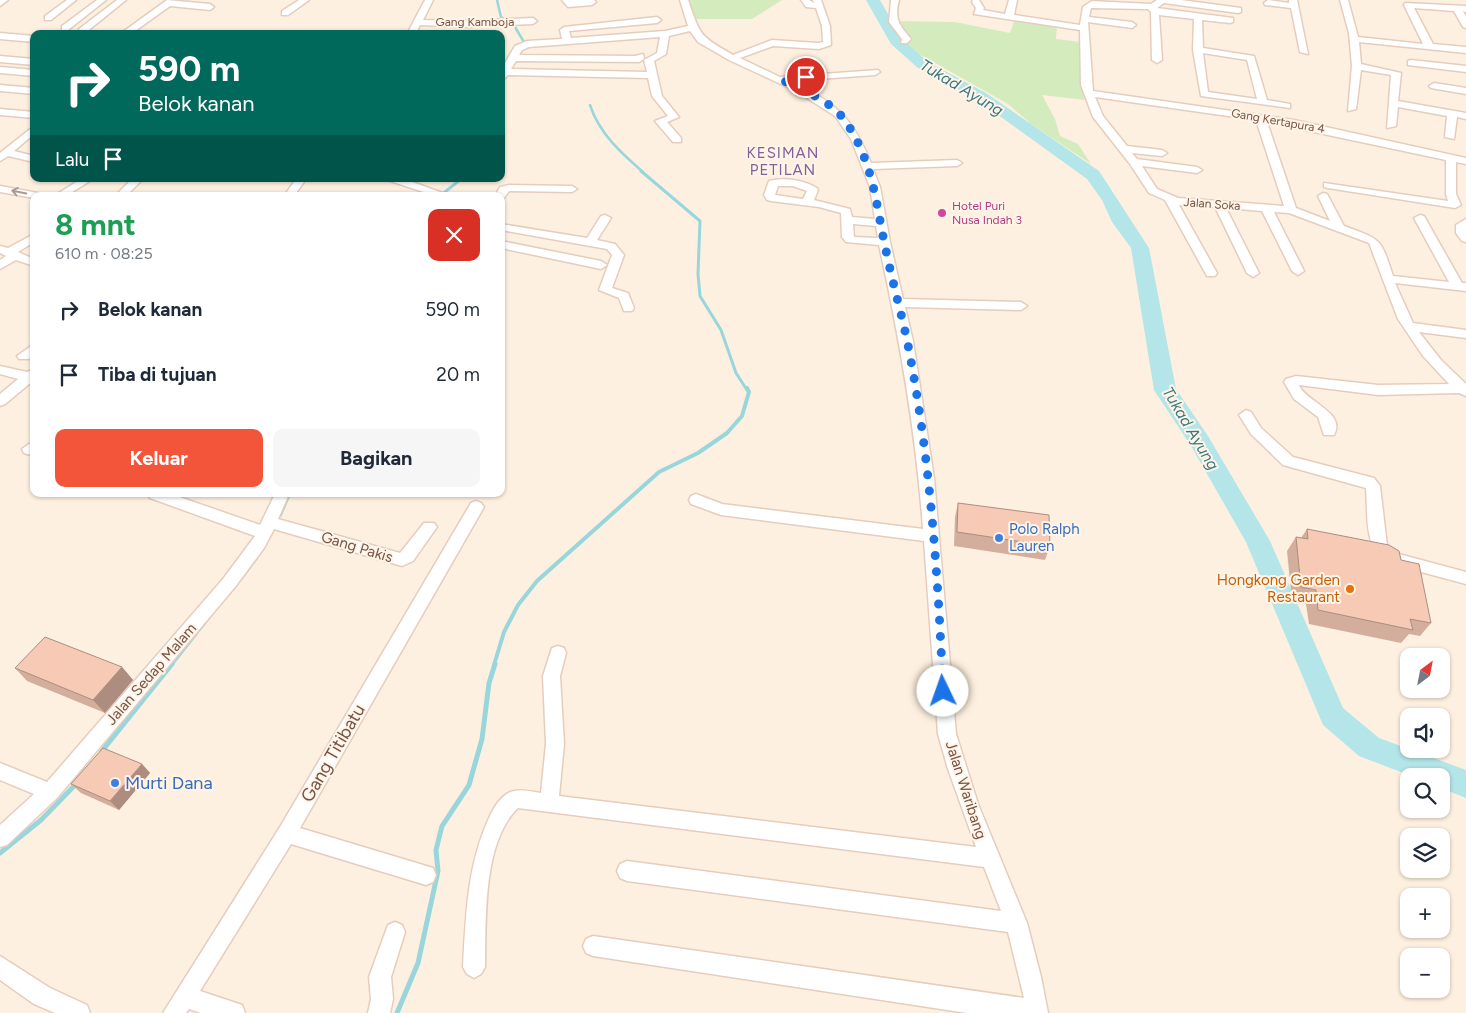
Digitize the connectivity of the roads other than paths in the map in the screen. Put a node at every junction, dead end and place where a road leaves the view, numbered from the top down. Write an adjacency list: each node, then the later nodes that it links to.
1 (4, 0): 14 (street)
2 (72, 0): 29 (street)
3 (102, 0): 38 (street)
4 (122, 0): 39 (street)
5 (305, 0): 26 (street)
6 (429, 0): 33 (street)
7 (566, 0): 16 (street)
8 (684, 0): 37 (street, Jalan Waribang)
9 (805, 0): 20 (street)
10 (895, 0): 47 (street)
11 (1013, 0): 27 (street)
12 (1162, 0): 24 (street); 25 (street)
13 (1344, 0): 45 (street)
14 (0, 2)
15 (170, 2): 22 (street); 40 (street)
16 (592, 2)
17 (976, 2): 27 (street)
18 (1101, 2): 24 (street); 34 (street)
19 (1268, 2): 21 (street)
20 (818, 3): 54 (street)
21 (1294, 3): 50 (street)
22 (210, 7)
23 (1461, 8): 36 (street); 48 (street)
24 (1153, 9): 28 (street); 56 (street)
25 (1238, 10)
26 (285, 14)
27 (1010, 17): 34 (street)
28 (1198, 17): 31 (street); 49 (street)
29 (48, 18)
30 (657, 20): 46 (street)
31 (1230, 20)
32 (533, 21): 33 (street, Gang Kamboja)
33 (417, 22): 41 (street)
34 (1084, 24): 35 (street); 73 (street, Jalan Soka)
35 (1132, 25)
36 (1466, 25)
37 (694, 27): 42 (street); 54 (street, Jalan Waribang)
38 (65, 28)
39 (83, 30)
40 (131, 30)
41 (413, 30)
42 (665, 34): 46 (street); 65 (street)
43 (0, 36): 44 (street)
44 (30, 39)
45 (1354, 39): 48 (street); 59 (street)
46 (568, 40): 53 (street)
47 (904, 40)
48 (1429, 46): 51 (street)
49 (1198, 50): 74 (street); 74 (street)
50 (1305, 52)
51 (1465, 52)
52 (640, 56): 53 (street)
53 (516, 58): 64 (street)
54 (732, 58): 66 (street, Jalan Waribang)
55 (0, 59): 57 (street)
56 (1157, 60)
57 (30, 62)
58 (1411, 63): 60 (street)
59 (1358, 66): 75 (street); 77 (street)
60 (1466, 69)
61 (0, 70): 63 (street)
62 (875, 72): 66 (street)
63 (30, 73)
64 (507, 74): 65 (street)
65 (652, 75): 88 (street)
66 (780, 79): 97 (street, Jalan Waribang)
67 (0, 80): 68 (street)
68 (30, 82)
69 (1434, 86): 72 (street)
70 (0, 88): 71 (street)
71 (30, 91)
72 (1466, 91)
73 (1088, 93): 81 (street, Gang Kertapura 4); 89 (street, Jalan Soka)
74 (1263, 102): 76 (street)
75 (1393, 103): 79 (street); 86 (street)
76 (1287, 106)
77 (1351, 110)
78 (0, 112): 83 (street)
79 (1452, 114): 80 (street); 87 (street)
80 (1466, 116)
81 (1260, 117): 92 (street, Gang Kertapura 4); 117 (street)
82 (0, 120): 84 (street)
83 (30, 120)
84 (30, 121)
85 (30, 125): 91 (street)
86 (1391, 126)
87 (1450, 137)
88 (677, 140)
89 (1123, 149): 90 (street); 95 (street, Jalan Soka)
90 (1162, 153)
91 (4, 156): 93 (street)
92 (1451, 157): 94 (street, Gang Kertapura 4); 109 (street)
93 (30, 159)
94 (1466, 161)
95 (1134, 162): 98 (street); 113 (street, Jalan Soka)
96 (957, 163): 97 (street)
97 (867, 166): 122 (street, Jalan Waribang)
98 (1197, 170)
99 (83, 182): 105 (street)
100 (135, 182): 106 (street)
101 (403, 182): 107 (street)
102 (1328, 185): 109 (street)
103 (0, 189): 110 (street, one-way to 103)
104 (572, 189): 108 (street)
105 (65, 192)
106 (124, 192)
107 (432, 192)
108 (503, 192)
109 (1451, 194): 112 (street)
110 (30, 195)
111 (1324, 196): 123 (street)
112 (1466, 196)
113 (1170, 199): 115 (street, Jalan Soka); 135 (street)
114 (806, 204): 120 (street)
115 (1219, 205): 116 (street, Jalan Soka); 136 (street)
116 (1266, 208): 117 (street, Jalan Soka); 134 (street)
117 (1291, 210): 123 (street, Jalan Soka)
118 (605, 218): 127 (street)
119 (1420, 218): 138 (street)
120 (848, 220): 122 (street); 128 (street)
121 (1466, 222): 126 (street)
122 (881, 223): 128 (street, Jalan Waribang)
123 (1339, 227): 137 (street, Jalan Soka)
124 (505, 228): 127 (street)
125 (30, 239): 130 (street)
126 (1466, 239)
127 (590, 242): 141 (street)
128 (884, 242): 139 (street, Jalan Waribang)
129 (505, 245): 133 (street)
130 (8, 253): 131 (street); 132 (street)
131 (30, 261)
132 (0, 265)
133 (601, 265)
134 (1298, 271)
135 (1211, 273)
136 (1253, 273)
137 (1388, 279): 138 (street); 142 (street, Jalan Soka)
138 (1461, 286)
139 (898, 303): 140 (street); 157 (street, Jalan Waribang)
140 (1021, 306)
141 (628, 308)
142 (1410, 327): 143 (street); 147 (street, Jalan Soka)
143 (1466, 334)
144 (0, 370): 145 (street)
145 (30, 375)
146 (30, 377): 148 (street)
147 (1464, 390): 150 (street)
148 (0, 401)
149 (1246, 415): 158 (street)
150 (1328, 432)
151 (166, 497): 155 (street)
152 (281, 497): 155 (street, Jalan Sedap Malam)
153 (696, 500): 157 (street)
154 (476, 507): 163 (street, Gang Titibatu)
155 (271, 525): 156 (street, Gang Pakis); 161 (street, Jalan Sedap Malam)
156 (429, 527)
157 (933, 536): 165 (street, Jalan Waribang)
158 (1466, 578)
159 (558, 653): 162 (street)
160 (0, 770): 161 (street)
161 (50, 792): 164 (street, Jalan Sedap Malam)
162 (549, 802): 165 (street); 172 (street)
163 (288, 833): 167 (street); 173 (street, Gang Titibatu)
164 (0, 838)
165 (989, 858): 168 (street, Jalan Waribang)
166 (627, 871): 168 (street)
167 (426, 875)
168 (1017, 923): 174 (street, Jalan Waribang)
169 (395, 932): 177 (street)
170 (593, 946): 174 (street)
171 (0, 967): 175 (street)
172 (474, 967)
173 (179, 1005): 176 (street, Gang Titibatu)
174 (1037, 1011)
175 (79, 1013)
176 (234, 1013)
177 (379, 1013)

